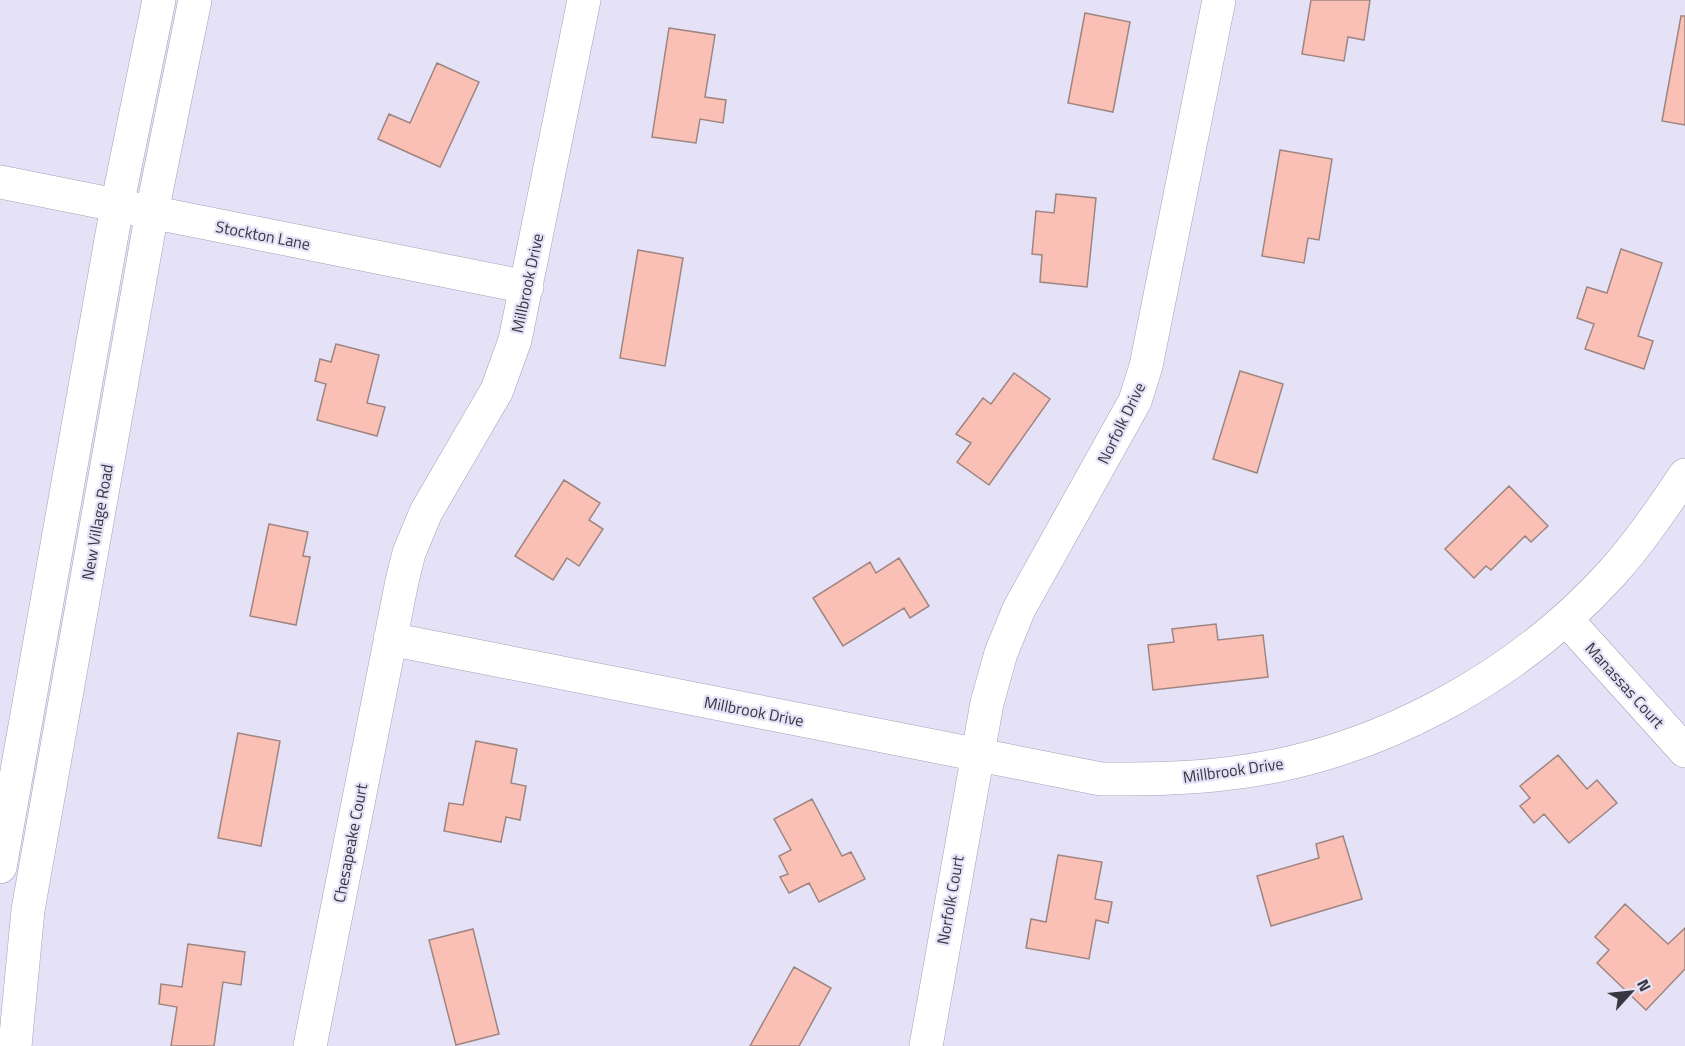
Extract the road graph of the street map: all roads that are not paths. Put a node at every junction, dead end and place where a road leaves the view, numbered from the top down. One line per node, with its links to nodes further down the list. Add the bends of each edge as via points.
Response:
1 (159, 0): 6 (street)
2 (195, 0): 7 (street, New Village Road)
3 (584, 0): 8 (street, Millbrook Drive)
4 (1220, 0): 13 (street, Norfolk Drive, via 1146,366 1135,401 1019,609 1000,653)
5 (0, 182): 6 (street, Stockton Lane)
6 (117, 206): 7 (street, Stockton Lane); 14 (street)
7 (152, 212): 8 (street, Stockton Lane); 15 (street, New Village Road, via 28,910)
8 (527, 287): 11 (street, Millbrook Drive, via 515,340 496,390 426,512 409,553)
9 (1685, 475): 10 (street, Millbrook Drive, via 1654,522 1611,574)
10 (1566, 619): 12 (street, Manassas Court); 13 (street, Millbrook Drive, via 1511,662 1455,698 1353,744 1300,760 1234,773 1101,779)
11 (390, 639): 13 (street, Millbrook Drive); 16 (street, Chesapeake Court)
12 (1685, 751)
13 (977, 754): 17 (street, Norfolk Court)
14 (0, 867)
15 (15, 1046)
16 (310, 1046)
17 (926, 1046)

